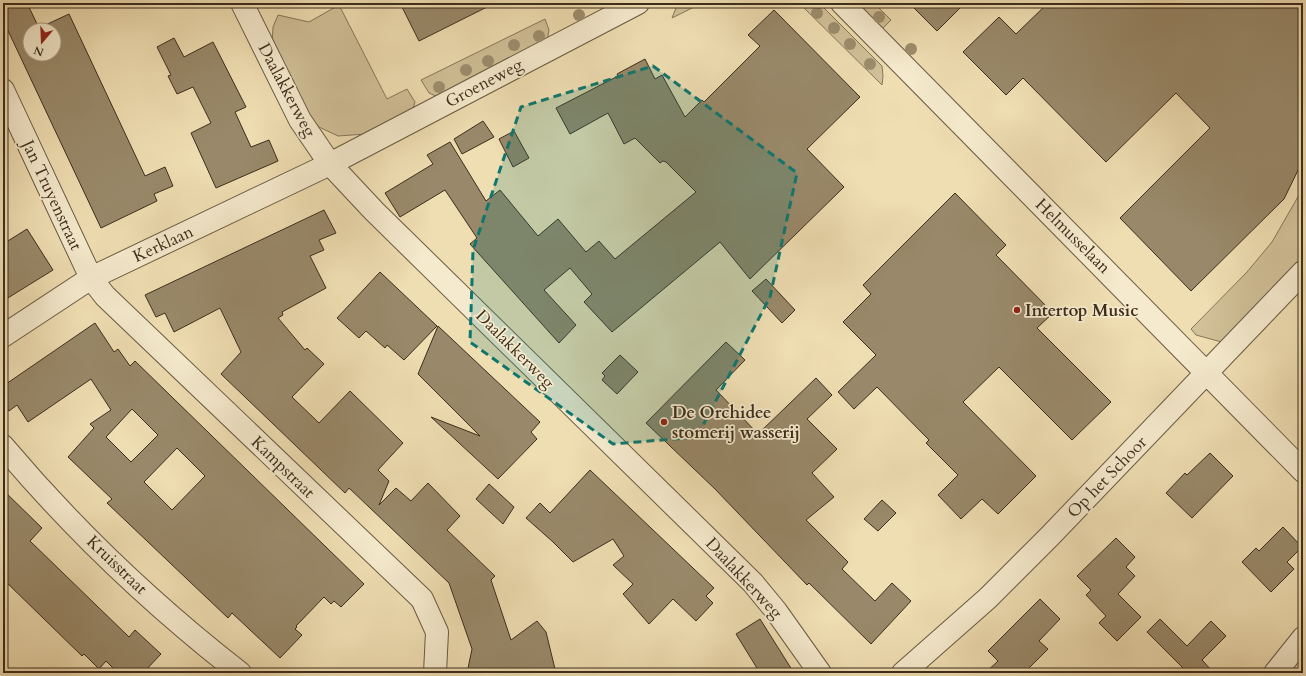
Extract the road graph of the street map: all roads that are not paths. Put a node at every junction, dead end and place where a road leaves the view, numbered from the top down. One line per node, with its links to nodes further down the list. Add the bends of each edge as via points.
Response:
1 (242, 3): 5 (street, Daalakkerweg, via 300,120)
2 (638, 3): 5 (street, Groeneweg)
3 (842, 3): 9 (street, Helmusselaan)
4 (3, 90): 7 (street, Jan Truyenstraat)
5 (330, 164): 7 (street, Kerklaan); 15 (street, Daalakkerweg, via 753,583)
6 (1303, 272): 9 (street, Op het Schoor)
7 (91, 278): 8 (street, Kerklaan); 14 (street, Kampstraat, via 104,296 422,599 437,632)
8 (3, 336)
9 (1207, 372): 11 (street, Helmusselaan); 16 (street, Op het Schoor, via 988,598)
10 (3, 446): 13 (street, Kruisstraat, via 47,495 142,589 200,642)
11 (1303, 471)
12 (1303, 638): 17 (street)
13 (240, 673)
14 (435, 673)
15 (820, 673)
16 (903, 673)
17 (1275, 673)

